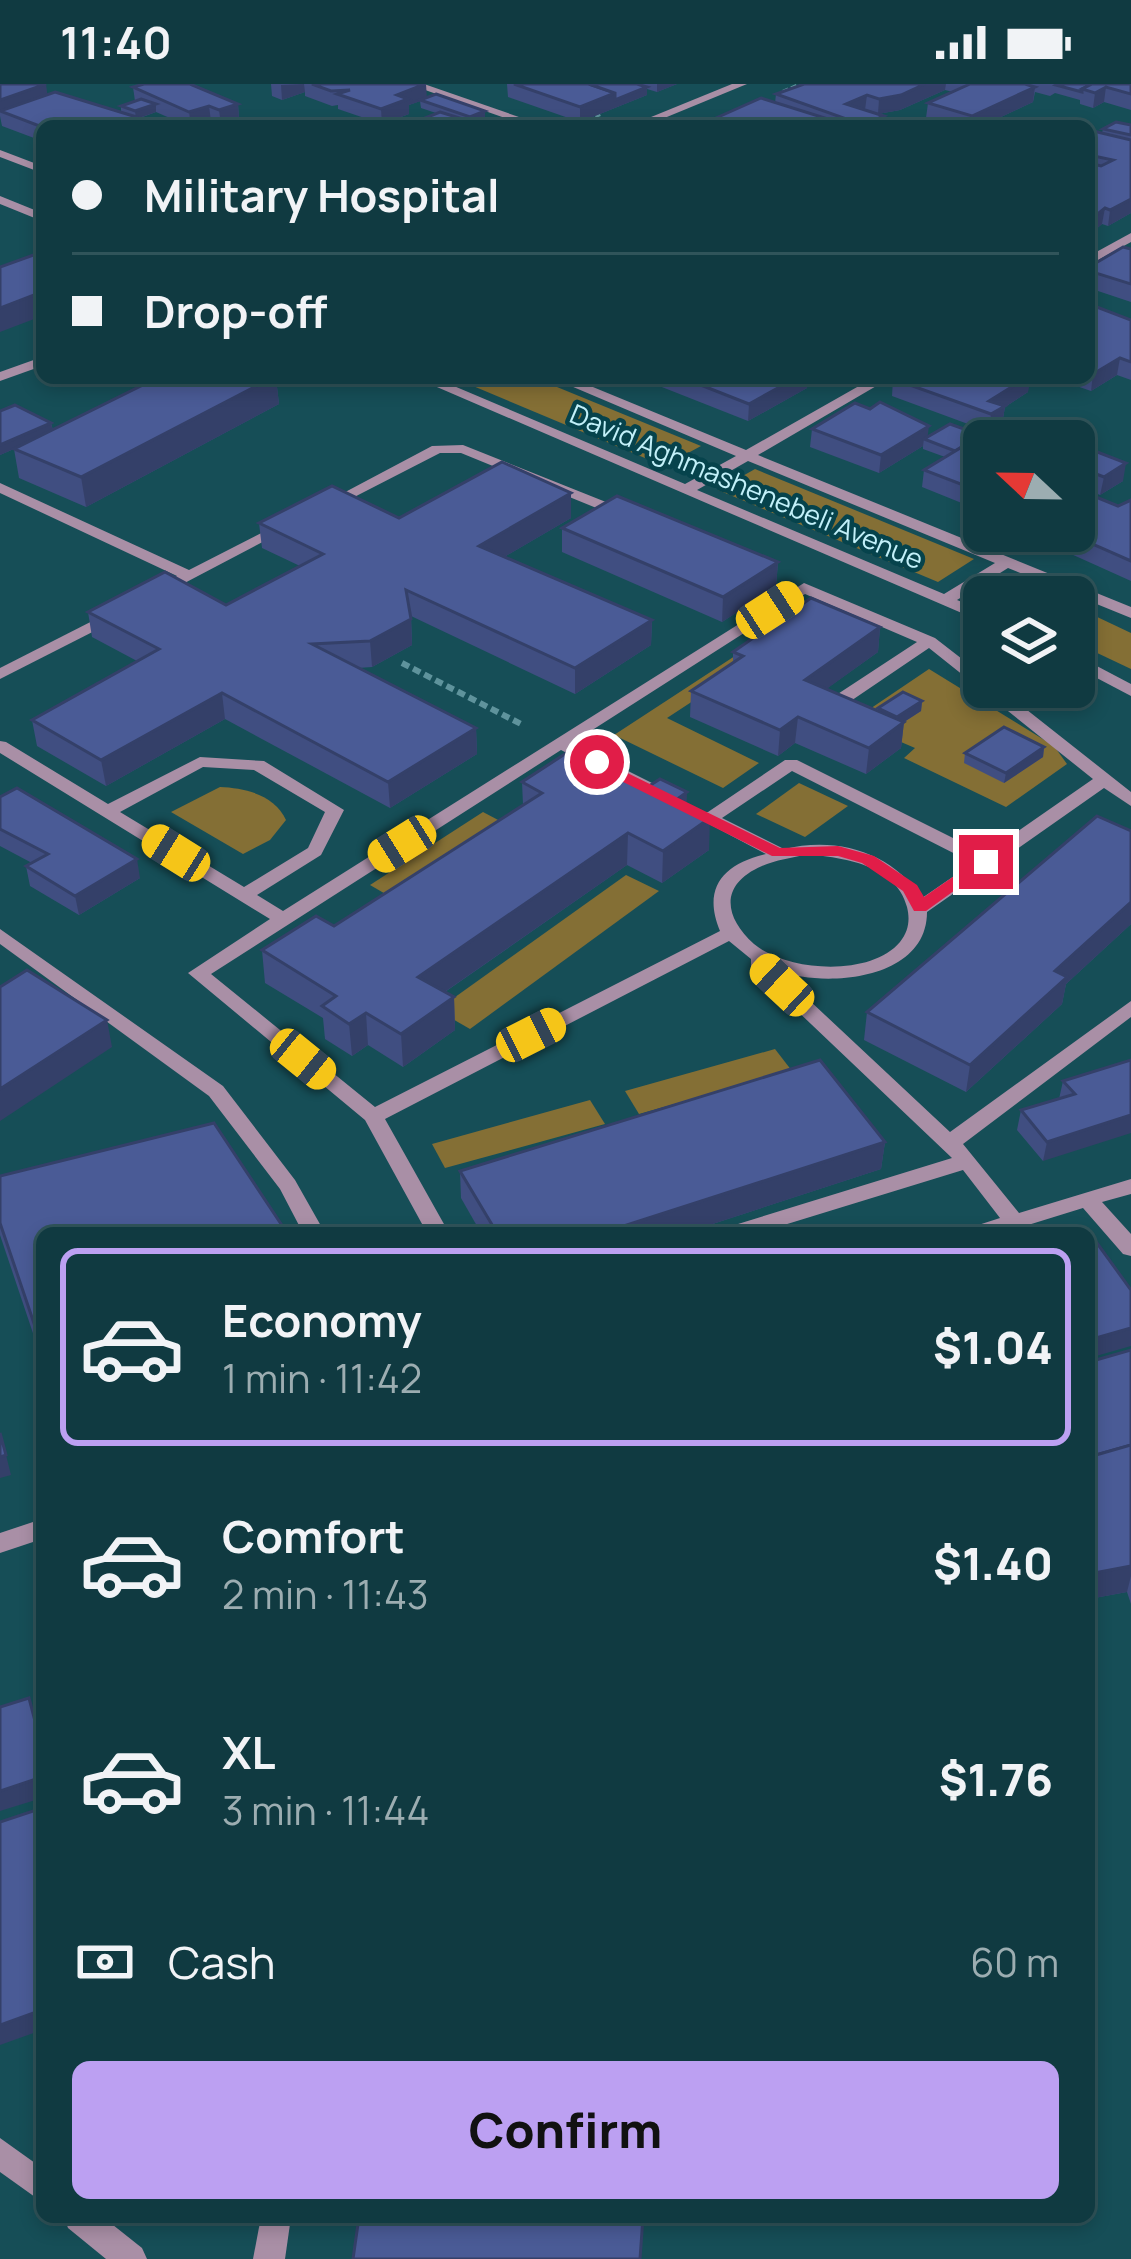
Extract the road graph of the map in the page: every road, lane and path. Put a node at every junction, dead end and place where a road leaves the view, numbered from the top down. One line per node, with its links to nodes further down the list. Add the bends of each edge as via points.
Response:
1 (413, 84): 3 (street)
2 (742, 84): 4 (street)
3 (521, 120)
4 (650, 120)
5 (0, 153): 6 (street)
6 (36, 168)
7 (0, 200): 8 (street)
8 (36, 215)
9 (1131, 238): 10 (street)
10 (1095, 258)
11 (36, 363): 12 (street)
12 (0, 377)
13 (437, 384): 18 (street, David Aghmashenebeli Avenue)
14 (574, 384): 16 (street, David Aghmashenebeli Avenue)
15 (872, 384): 16 (street)
16 (749, 454): 18 (street); 22 (street, David Aghmashenebeli Avenue)
17 (0, 488): 23 (street)
18 (686, 490): 27 (street, David Aghmashenebeli Avenue)
19 (313, 512): 20 (street, via 437,448 463,449)
20 (634, 518)
21 (292, 523): 23 (street)
22 (1010, 562): 27 (street); 30 (street, David Aghmashenebeli Avenue)
23 (189, 576): 25 (street)
24 (783, 579): 26 (street)
25 (168, 587)
26 (804, 588): 31 (street); 39 (street)
27 (946, 600): 28 (street, David Aghmashenebeli Avenue)
28 (963, 608)
29 (126, 609): 35 (street)
30 (1131, 613)
31 (929, 641): 33 (street); 38 (street)
32 (402, 663): 39 (path)
33 (963, 668)
34 (1095, 671): 36 (street)
35 (0, 674)
36 (1131, 691)
37 (1014, 708): 41 (street)
38 (827, 710)
39 (560, 743): 44 (street); 49 (street)
40 (0, 746): 43 (street)
41 (1105, 779): 42 (street); 46 (street)
42 (1131, 801)
43 (109, 811): 47 (street); 47 (street, via 200,762 258,765 335,810 315,851)
44 (709, 819): 45 (street); 46 (street, via 791,764)
45 (778, 853): 48 (street, via 868,859 910,888); 50 (street, via 751,862 720,893)
46 (986, 862): 48 (street)
47 (244, 895): 49 (street)
48 (920, 908): 52 (street, via 919,929 905,949 866,968 813,973)
49 (283, 920): 56 (street, via 198,974)
50 (728, 934): 52 (street); 56 (street)
51 (0, 935): 53 (street)
52 (748, 953): 57 (street)
53 (46, 964): 54 (street); 62 (street, via 216,1091 289,1185)
54 (15, 980)
55 (1131, 1007): 57 (street)
56 (373, 1116): 63 (street)
57 (950, 1143): 58 (street)
58 (968, 1161): 61 (street); 64 (street)
59 (1131, 1186): 60 (street)
60 (1087, 1199): 61 (street); 66 (street)
61 (1014, 1222): 65 (street)
62 (311, 1227)
63 (435, 1227)
64 (753, 1227)
65 (997, 1227)
66 (1131, 1248)
67 (36, 1531): 68 (street)
68 (0, 1543)
69 (0, 2153): 70 (street)
70 (36, 2182)
71 (86, 2223): 73 (street)
72 (275, 2223): 74 (street)
73 (130, 2259)
74 (269, 2259)

